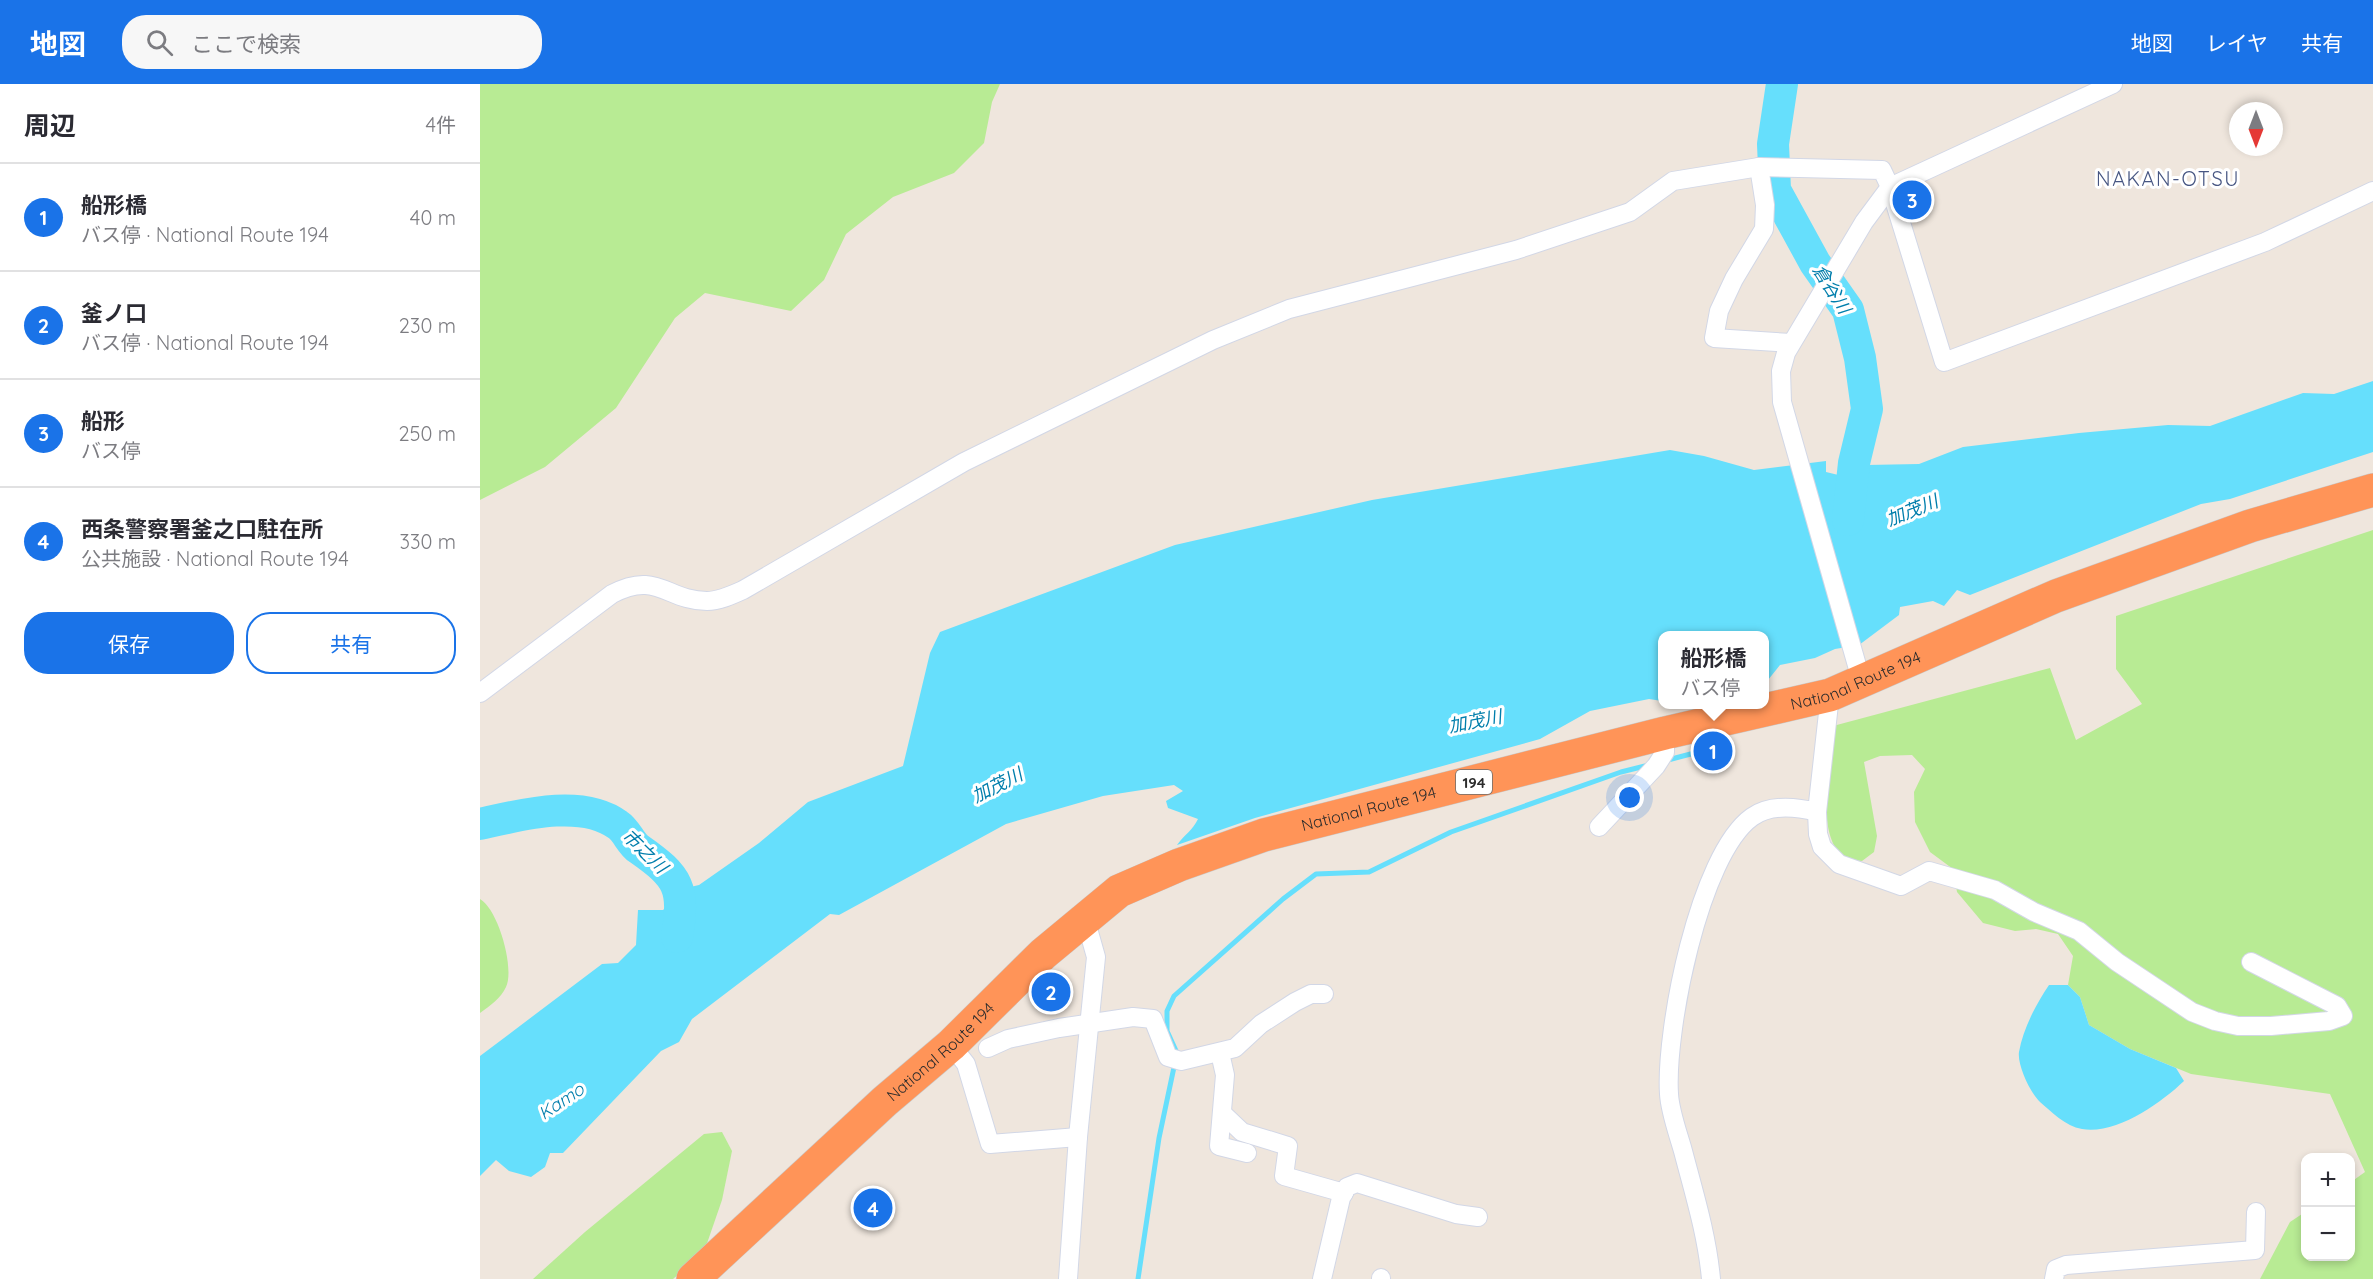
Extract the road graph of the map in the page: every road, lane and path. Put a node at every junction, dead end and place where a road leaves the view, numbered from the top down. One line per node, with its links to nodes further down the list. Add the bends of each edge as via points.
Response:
1 (2113, 84): 3 (street)
2 (1759, 167): 3 (street, via 1882,171); 5 (street, via 1764,230 1719,311 1714,338); 8 (street, via 1673,181 1630,212 1516,250 1289,309 1213,340 964,462 743,590 708,601 647,584 629,585)
3 (1890, 187): 4 (street, via 1944,362 2265,242); 5 (street, via 1864,222)
4 (2373, 191)
5 (1791, 343): 7 (street, via 1780,379 1785,415)
6 (2373, 490): 7 (highway, National Route 194 / 194, via 2250,526 2056,596)
7 (1860, 674): 9 (highway, National Route 194 / 194)
8 (480, 693)
9 (1830, 695): 10 (highway, National Route 194 / 194); 11 (street)
10 (1665, 733): 12 (street, via 1665,752 1656,766); 13 (highway, National Route 194 / 194, via 1264,835 1119,891)
11 (1817, 812): 14 (street, via 1822,847 1839,864 1901,886 1929,872 1995,890 2079,931 2117,962 2192,1012 2215,1022 2271,1026 2329,1022 2343,1016 2337,1006); 29 (street, via 1771,809 1752,816 1740,828 1710,880 1674,1011 1668,1096 1704,1229)
12 (1599, 827)
13 (1085, 918): 16 (street, via 1096,957); 17 (highway, National Route 194 / 194)
14 (2251, 962)
15 (1324, 994): 19 (street, via 1311,994 1295,1002 1261,1024 1235,1048)
16 (1089, 1024): 18 (street, via 1029,1033); 19 (street, via 1133,1017 1153,1019 1168,1057 1181,1061); 21 (street)
17 (951, 1045): 21 (street, via 966,1064 990,1144); 26 (highway, National Route 194 / 194)
18 (988, 1048)
19 (1220, 1053): 20 (street, via 1225,1075)
20 (1222, 1113): 22 (street, via 1219,1146); 23 (street, via 1242,1132 1288,1146 1284,1176)
21 (1078, 1137): 27 (street)
22 (1247, 1153)
23 (1344, 1193): 25 (street, via 1357,1183); 28 (street)
24 (2256, 1212): 30 (street, via 2255,1251 2066,1265 2056,1269)
25 (1478, 1217)
26 (693, 1279)
27 (1068, 1279)
28 (1322, 1279)
29 (1711, 1279)
30 (2054, 1279)

